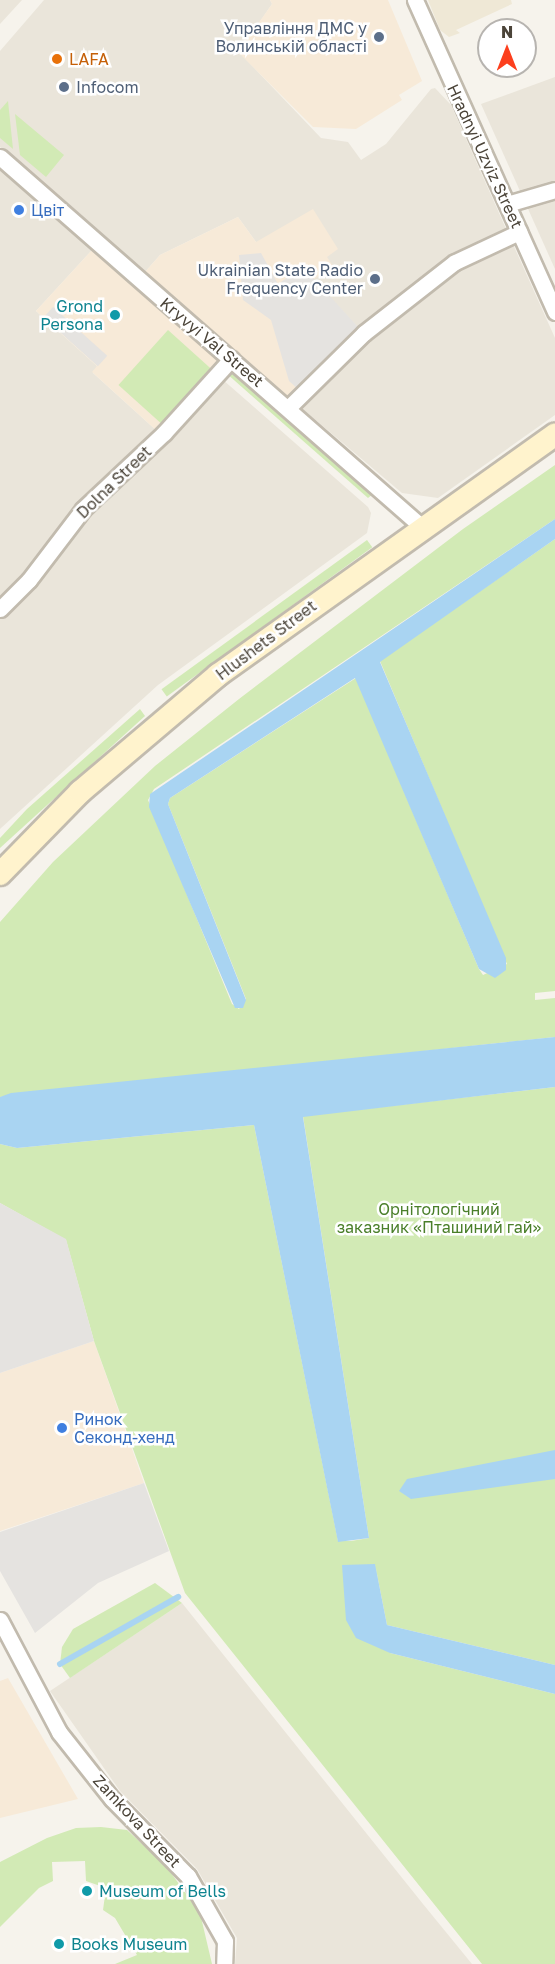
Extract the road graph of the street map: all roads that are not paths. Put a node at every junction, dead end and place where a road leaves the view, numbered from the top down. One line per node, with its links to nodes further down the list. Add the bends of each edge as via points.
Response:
1 (415, 0): 4 (street, Hradnyi Uzviz Street)
2 (0, 157): 7 (street, Kryvyi Val Street)
3 (555, 190): 4 (street)
4 (507, 204): 5 (street, Hradnyi Uzviz Street)
5 (519, 232): 6 (street, Hradnyi Uzviz Street); 8 (street, via 455,262 364,333)
6 (555, 312)
7 (231, 359): 8 (street, Kryvyi Val Street); 11 (street, Dolna Street, via 164,434 83,509 29,580)
8 (289, 407): 10 (street, Kryvyi Val Street)
9 (555, 435): 10 (main road, Hlushets Street)
10 (423, 528): 12 (main road, Hlushets Street, via 209,682 80,792)
11 (0, 609)
12 (0, 874)
13 (0, 1620): 14 (street, Zamkova Street, via 59,1732 112,1800 188,1876 225,1941)
14 (224, 1964)

